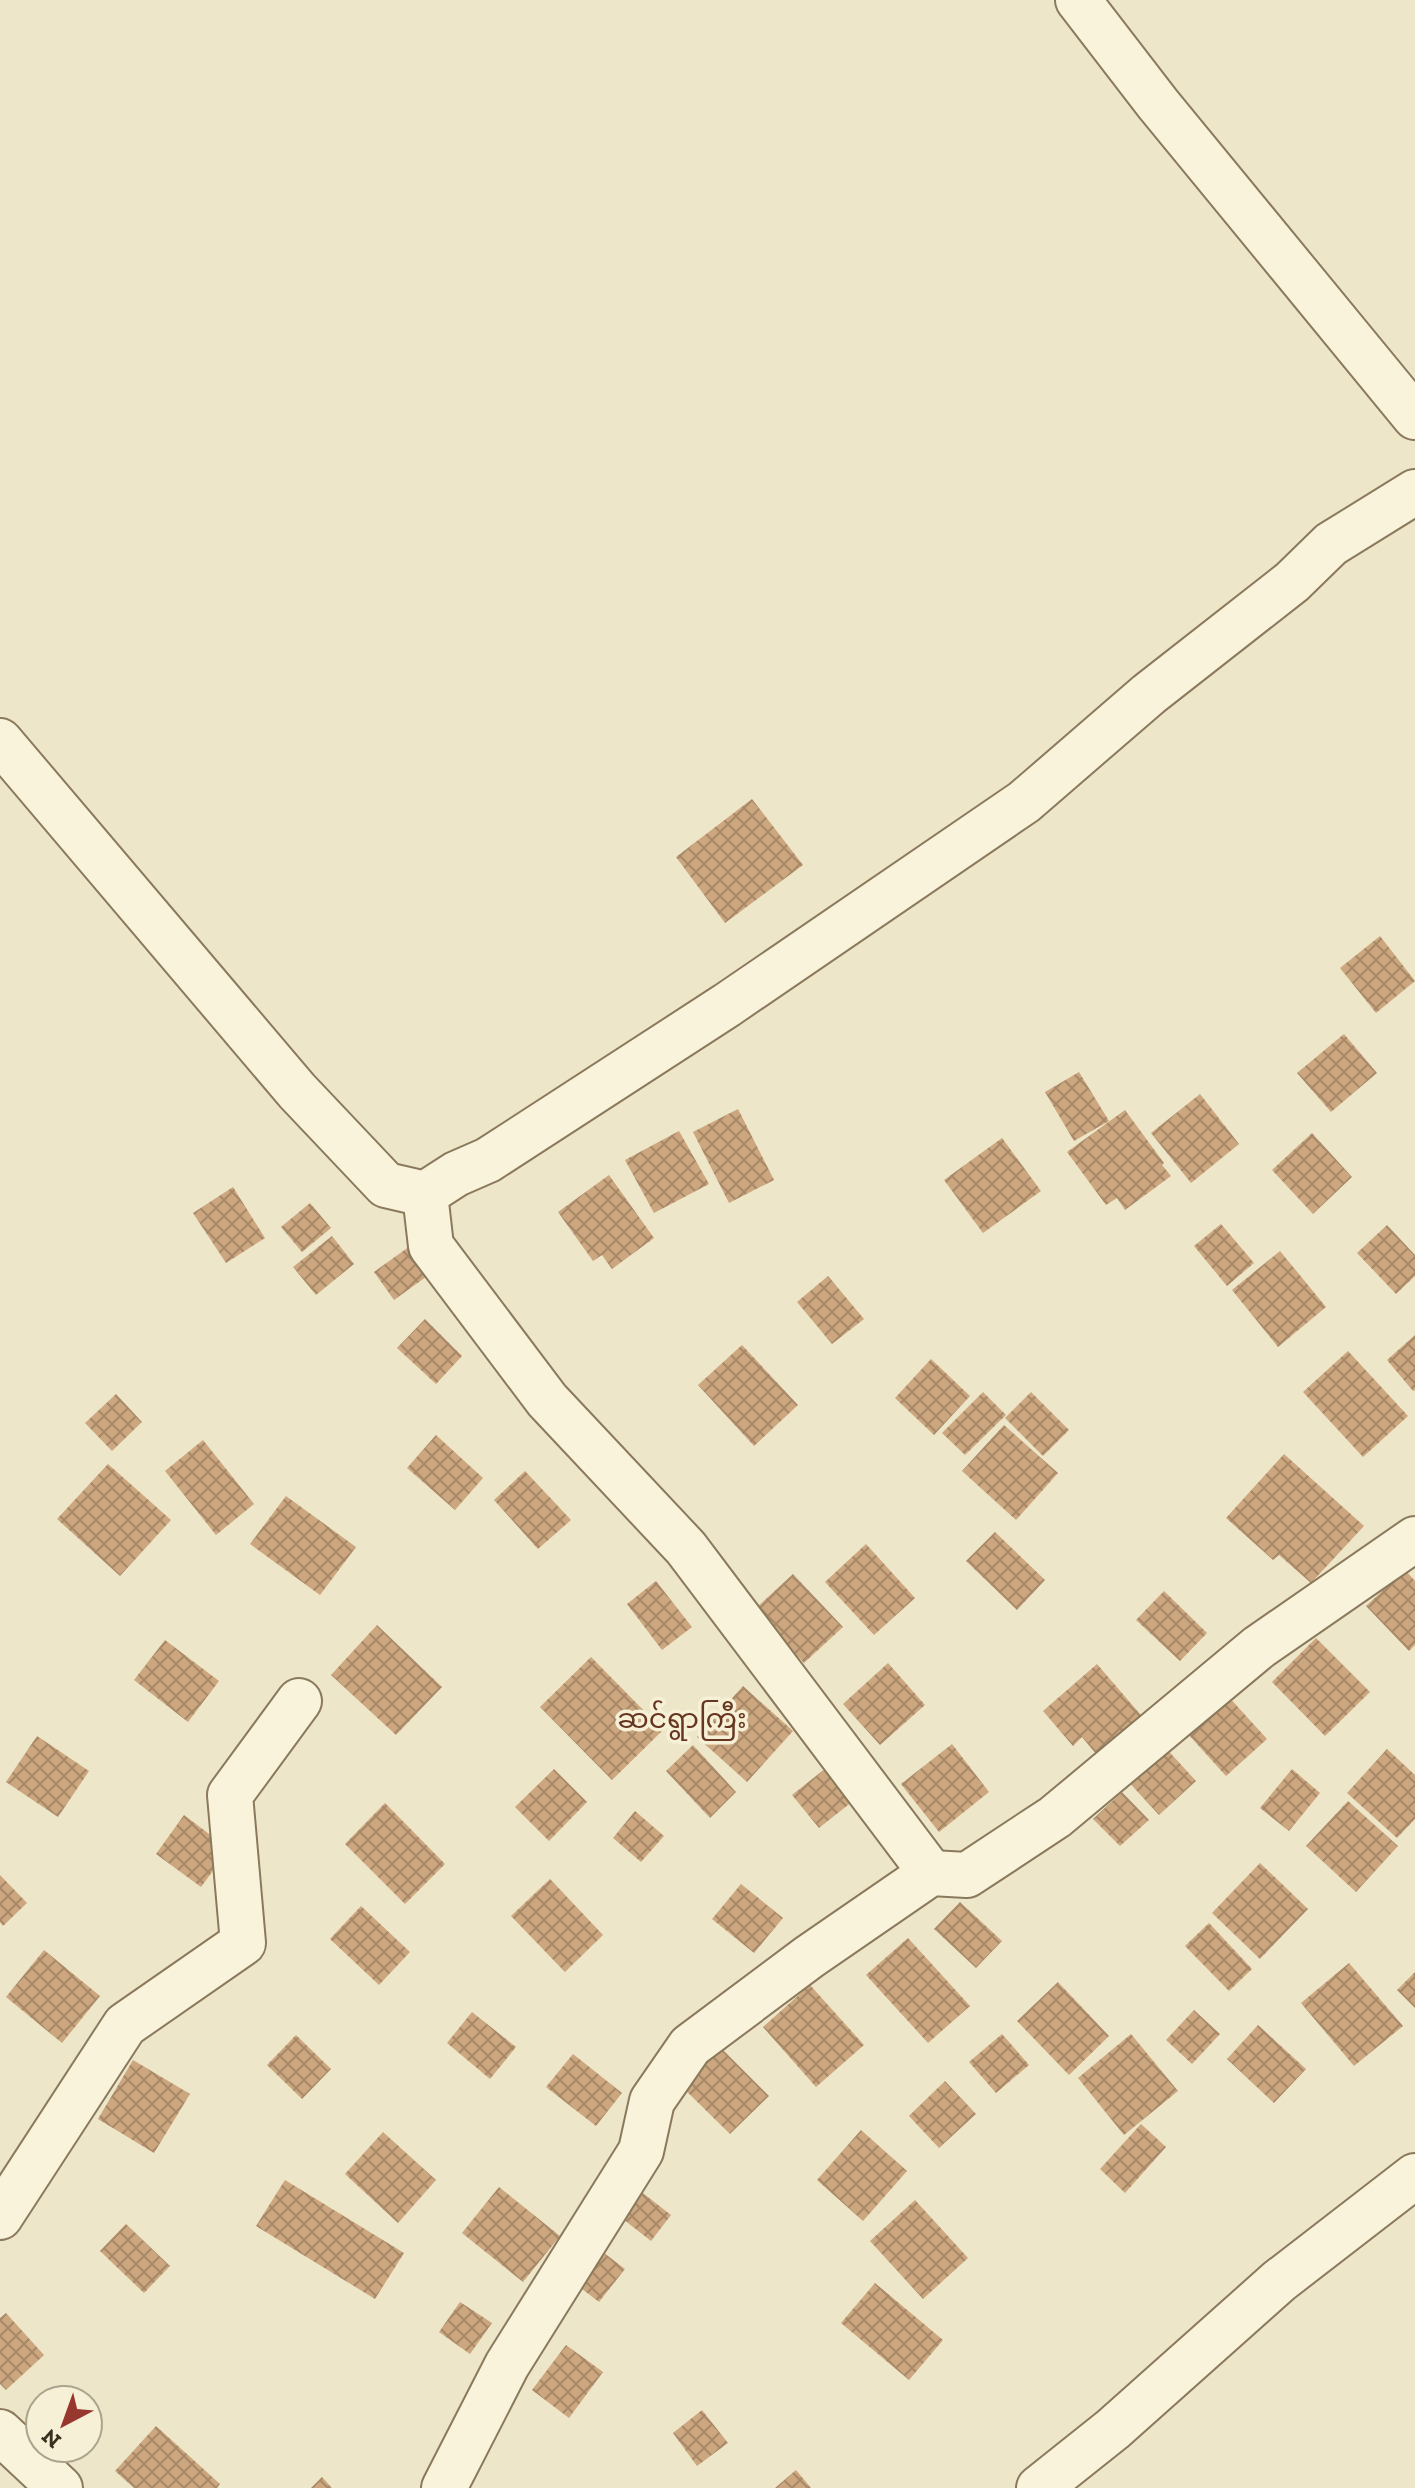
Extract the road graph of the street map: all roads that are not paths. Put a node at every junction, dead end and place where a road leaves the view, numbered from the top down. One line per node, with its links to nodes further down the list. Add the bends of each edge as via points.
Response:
1 (1078, 0): 2 (street)
2 (1415, 417)
3 (1415, 492): 5 (street, via 1331,544 1024,802 727,1005 488,1160)
4 (0, 741): 5 (street, via 297,1091 386,1185)
5 (425, 1194): 8 (street, via 431,1246 547,1400 686,1548)
6 (1415, 1539): 8 (street, via 1259,1647 1055,1817 967,1875)
7 (299, 1701): 10 (street, via 230,1795 243,1943 125,2025)
8 (931, 1873): 13 (street, via 690,2046 652,2101 641,2151 507,2365)
9 (1415, 2176): 14 (street, via 1279,2281)
10 (0, 2217)
11 (0, 2432): 12 (street)
12 (60, 2488)
13 (444, 2488)
14 (1039, 2488)

